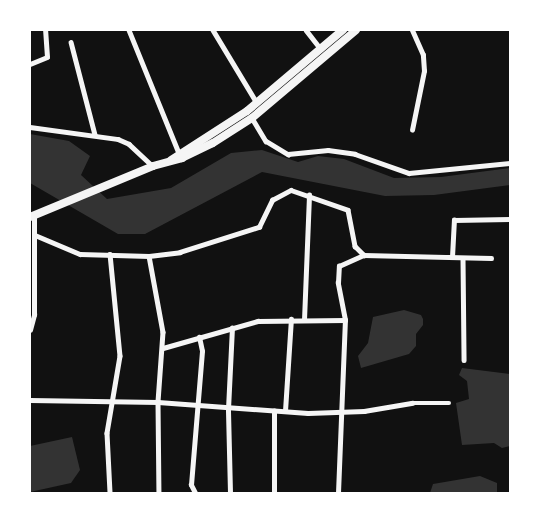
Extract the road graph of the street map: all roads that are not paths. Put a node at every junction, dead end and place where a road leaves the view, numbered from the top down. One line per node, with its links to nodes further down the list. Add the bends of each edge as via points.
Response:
1 (46, 30): 10 (street, via 47,57)
2 (129, 30): 16 (street)
3 (213, 30): 11 (street)
4 (306, 30): 9 (street)
5 (343, 30): 9 (highway)
6 (356, 30): 12 (highway)
7 (412, 30): 14 (street, via 422,55 424,71)
8 (72, 42): 15 (street)
9 (321, 49): 11 (highway)
10 (30, 64)
11 (257, 103): 16 (highway)
12 (252, 118): 17 (highway, via 213,142); 18 (street, via 266,141 288,154 328,150 348,153 409,173)
13 (30, 127): 15 (street)
14 (412, 130)
15 (95, 135): 19 (street, via 129,144)
16 (179, 153): 17 (highway)
17 (171, 160): 19 (highway)
18 (510, 164)
19 (153, 166): 21 (highway)
20 (309, 195): 25 (street, via 348,210 355,246); 26 (street, via 291,190 275,198 262,224 253,229 180,252); 31 (street)
21 (32, 216): 23 (street)
22 (510, 219): 27 (street, via 454,220)
23 (35, 235): 24 (street, via 80,254); 34 (street, via 34,315)
24 (110, 254): 26 (street); 39 (street, via 120,356)
25 (364, 255): 27 (street); 32 (street, via 339,266 338,283)
26 (149, 256): 36 (street)
27 (452, 257): 28 (street)
28 (463, 258): 29 (street); 37 (street)
29 (491, 258)
30 (291, 319): 31 (street); 33 (street, via 258,321); 45 (street)
31 (304, 320): 32 (street)
32 (345, 320): 46 (street)
33 (232, 328): 35 (street); 43 (street)
34 (30, 330)
35 (199, 337): 36 (street); 42 (street, via 202,351)
36 (163, 348): 40 (street)
37 (464, 360)
38 (30, 400): 39 (street)
39 (113, 401): 40 (street); 47 (street, via 107,439)
40 (158, 402): 42 (street); 48 (street)
41 (449, 403): 46 (street, via 412,403)
42 (197, 406): 43 (street); 49 (street, via 191,485)
43 (228, 409): 44 (street); 50 (street)
44 (274, 411): 45 (street); 51 (street)
45 (285, 412): 46 (street)
46 (341, 413): 52 (street)
47 (110, 493)
48 (159, 493)
49 (195, 493)
50 (230, 493)
51 (274, 493)
52 (338, 493)

